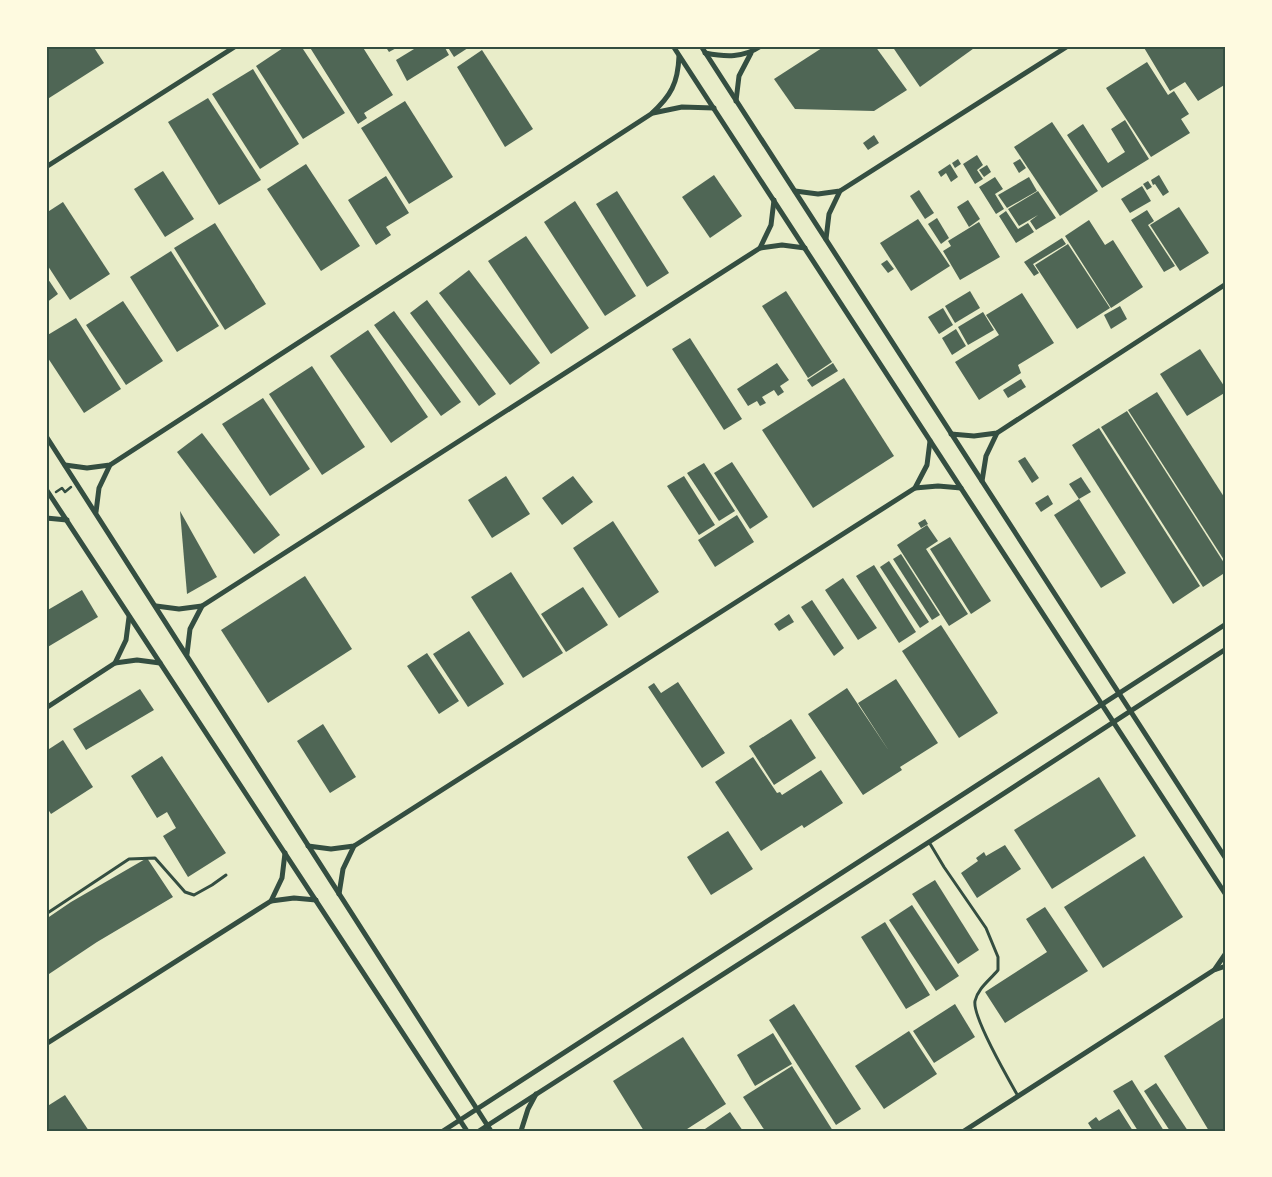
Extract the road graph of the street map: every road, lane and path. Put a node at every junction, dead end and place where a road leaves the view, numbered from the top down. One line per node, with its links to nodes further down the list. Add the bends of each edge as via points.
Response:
1 (236, 46): 12 (street)
2 (673, 46): 8 (street)
3 (701, 46): 6 (street)
4 (761, 46): 7 (street)
5 (1068, 46): 14 (street)
6 (705, 53): 7 (street, via 728,56); 9 (street)
7 (751, 53): 9 (street, via 739,76)
8 (679, 55): 10 (street); 11 (street, via 673,89 664,103)
9 (736, 101): 13 (street)
10 (714, 108): 11 (street, via 682,107); 15 (street)
11 (650, 114): 25 (street)
12 (46, 168)
13 (795, 191): 14 (street, via 818,194); 16 (street)
14 (840, 191): 16 (street, via 829,214)
15 (774, 200): 17 (street, via 771,225); 18 (street)
16 (826, 240): 21 (street)
17 (760, 248): 18 (street, via 782,245); 36 (street)
18 (805, 248): 23 (street)
19 (1226, 284): 20 (street)
20 (997, 433): 21 (street); 26 (street, via 986,456)
21 (951, 434): 26 (street)
22 (46, 436): 24 (street)
23 (930, 440): 28 (street, via 927,465); 29 (street)
24 (65, 465): 25 (street, via 87,468); 27 (street)
25 (110, 465): 32 (street, via 98,488)
26 (982, 482): 43 (street)
27 (77, 484): 31 (path, via 65,492 62,488); 32 (street)
28 (916, 488): 29 (street); 50 (street)
29 (961, 488): 44 (street)
30 (46, 489): 31 (street)
31 (50, 495): 34 (street)
32 (96, 513): 35 (street)
33 (46, 518): 34 (street)
34 (67, 520): 37 (street)
35 (156, 606): 36 (street, via 179,609); 40 (street)
36 (202, 606): 40 (street, via 190,629)
37 (129, 615): 41 (street, via 126,640); 42 (street)
38 (1226, 624): 43 (street)
39 (1226, 649): 46 (street)
40 (187, 654): 49 (street)
41 (115, 663): 42 (street, via 137,660); 45 (street)
42 (160, 663): 51 (street)
43 (1119, 694): 44 (street); 46 (street)
44 (1102, 704): 47 (street); 65 (street)
45 (46, 708)
46 (1130, 710): 47 (street); 52 (street)
47 (1113, 721): 48 (street); 55 (street)
48 (929, 842): 63 (street); 64 (lane, via 986,928 998,957 998,970 978,990 974,1004 996,1058)
49 (308, 846): 50 (street, via 331,849); 54 (street)
50 (354, 846): 54 (street, via 343,869)
51 (285, 852): 56 (street); 57 (street, via 282,878)
52 (1226, 859)
53 (226, 875): 58 (lane, via 194,894 185,892 154,858 129,859)
54 (339, 894): 65 (street)
55 (1226, 895)
56 (316, 900): 57 (street); 66 (street)
57 (271, 901): 62 (street)
58 (46, 914)
59 (1226, 953): 61 (street)
60 (1226, 966): 61 (street)
61 (1214, 970): 64 (street)
62 (46, 1044)
63 (536, 1094): 67 (street); 72 (street)
64 (1018, 1096): 73 (street)
65 (478, 1110): 66 (street); 67 (street)
66 (460, 1120): 68 (street); 69 (street)
67 (487, 1125): 70 (street); 71 (street)
68 (444, 1131)
69 (467, 1131)
70 (479, 1131)
71 (491, 1131)
72 (521, 1131)
73 (964, 1131)

